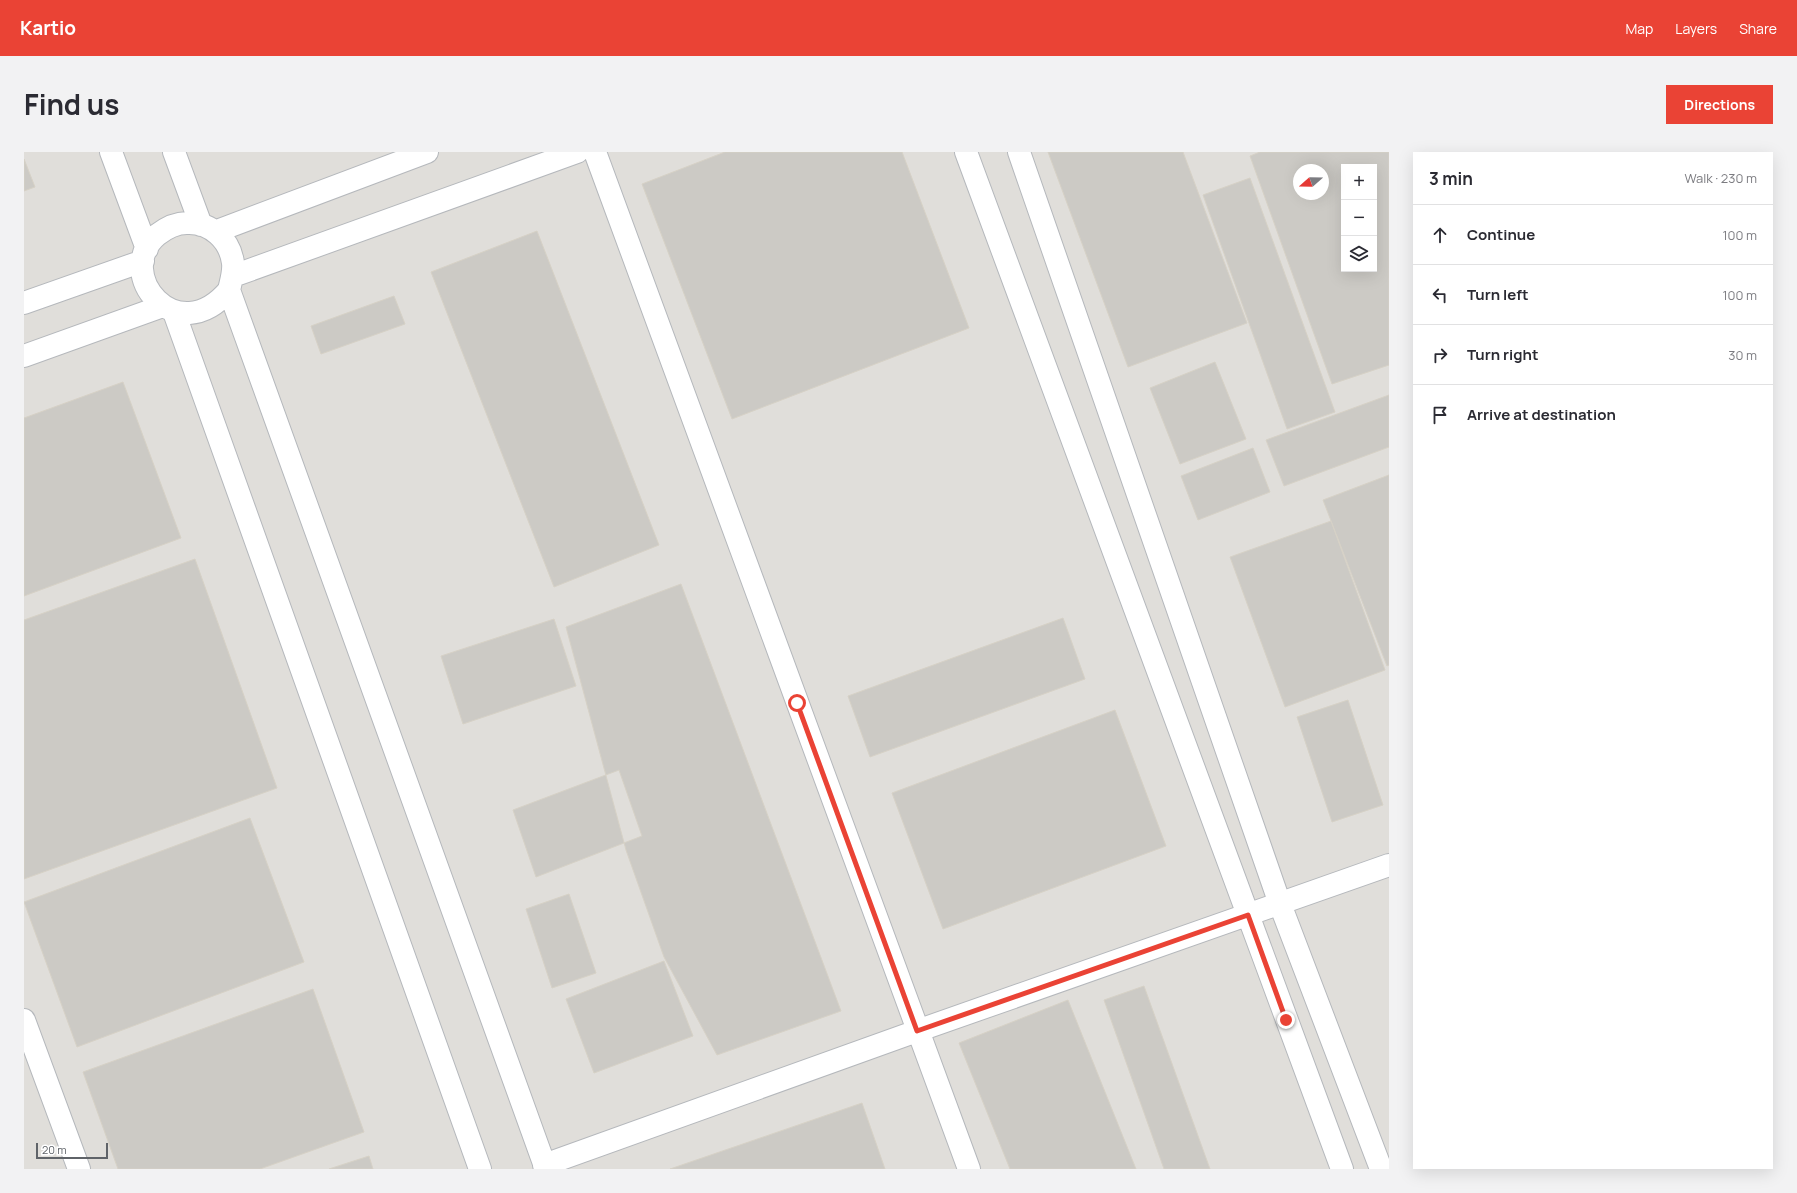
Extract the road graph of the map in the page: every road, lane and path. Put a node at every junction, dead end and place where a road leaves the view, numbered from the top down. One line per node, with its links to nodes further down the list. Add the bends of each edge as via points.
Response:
1 (111, 152): 9 (street)
2 (174, 152): 8 (street)
3 (427, 152): 8 (street)
4 (577, 152): 10 (street)
5 (595, 152): 18 (street)
6 (966, 152): 16 (street)
7 (1019, 152): 15 (street)
8 (209, 228): 9 (street, via 188,223 175,224 154,238); 10 (street, via 229,250 232,263)
9 (145, 255): 11 (street); 12 (street, via 143,274 146,286 153,297)
10 (231, 283): 12 (street, via 212,307 187,314); 19 (street)
11 (24, 303)
12 (169, 309): 13 (street); 21 (street)
13 (24, 356)
14 (1389, 865): 15 (street)
15 (1280, 904): 16 (street); 24 (street)
16 (1248, 915): 18 (street); 23 (street)
17 (24, 1020): 20 (street)
18 (917, 1031): 19 (street); 22 (street)
19 (545, 1167)
20 (79, 1169)
21 (480, 1169)
22 (969, 1169)
23 (1342, 1169)
24 (1381, 1169)

